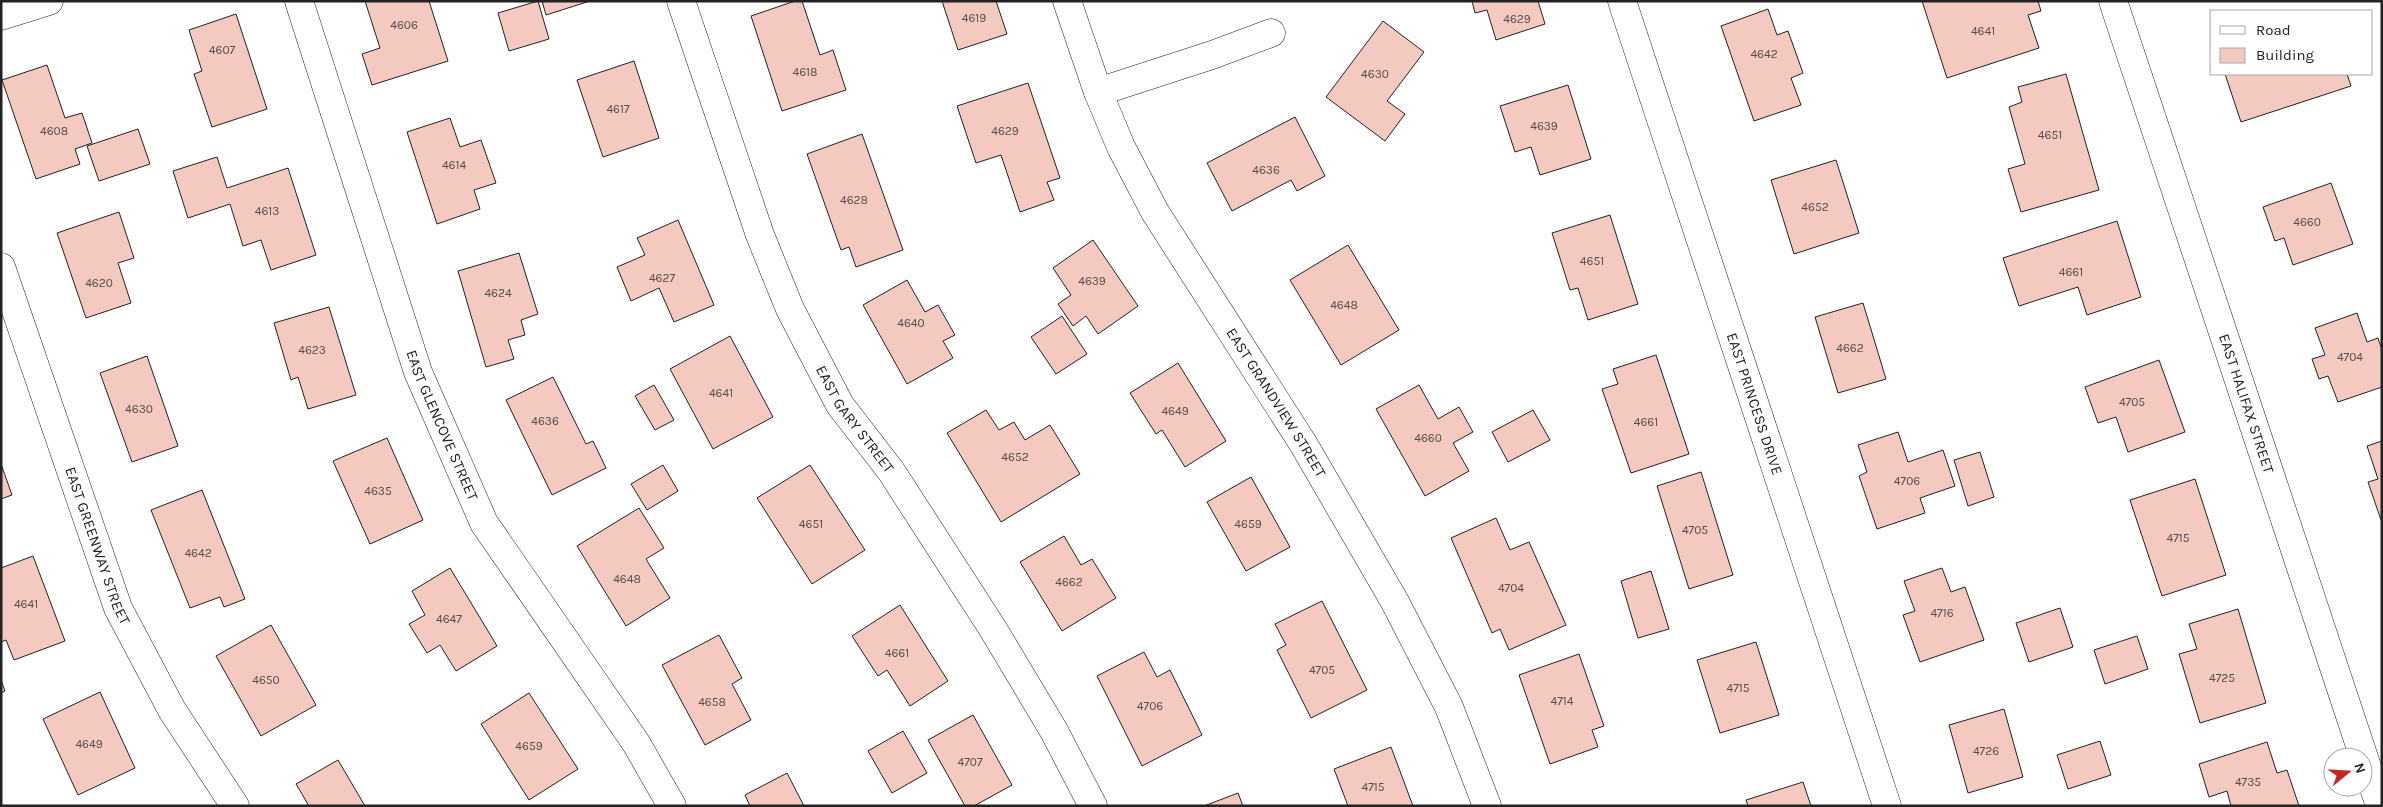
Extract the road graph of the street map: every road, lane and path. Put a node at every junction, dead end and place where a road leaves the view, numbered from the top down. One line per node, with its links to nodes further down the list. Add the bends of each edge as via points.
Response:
1 (49, 1): 7 (street)
2 (299, 1): 12 (street, EAST GLENCOVE STREET, via 418,372 484,522 636,743)
3 (681, 1): 13 (street, EAST GARY STREET, via 760,235 790,309 840,405 891,472 993,629 1054,731)
4 (1067, 1): 9 (street, EAST GRANDVIEW STREET)
5 (1622, 1): 15 (street, EAST PRINCESS DRIVE)
6 (2113, 1): 16 (street, EAST HALIFAX STREET)
7 (1, 16)
8 (1271, 33): 9 (street)
9 (1098, 92): 14 (street, EAST GRANDVIEW STREET, via 1120,147 1155,212 1304,445 1395,602 1449,707)
10 (1, 267): 11 (street, EAST GREENWAY STREET, via 118,608 172,710)
11 (234, 806)
12 (672, 806)
13 (1093, 806)
14 (1487, 806)
15 (1887, 806)
16 (2380, 806)

